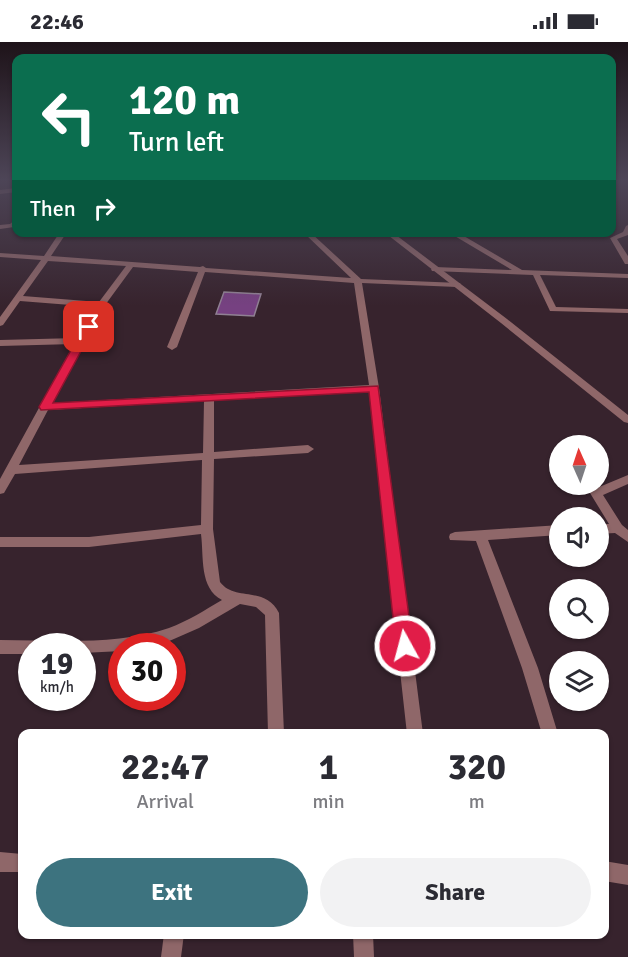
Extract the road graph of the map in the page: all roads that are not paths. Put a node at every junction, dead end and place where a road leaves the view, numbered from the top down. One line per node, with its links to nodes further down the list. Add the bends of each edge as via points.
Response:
1 (12, 226): 3 (street)
2 (628, 227): 9 (street, via 626,233)
3 (6, 233)
4 (60, 237): 11 (street)
5 (311, 237): 19 (street)
6 (393, 237): 15 (street)
7 (460, 237): 16 (street)
8 (616, 237): 12 (street)
9 (616, 237)
10 (0, 255): 11 (street)
11 (46, 257): 13 (street); 21 (street)
12 (628, 262)
13 (132, 263): 14 (street); 22 (street)
14 (203, 268): 19 (street); 27 (street)
15 (435, 269): 16 (street); 20 (street)
16 (521, 272): 17 (street)
17 (535, 272): 18 (street); 23 (street, via 553,309)
18 (628, 276)
19 (357, 279): 20 (street); 28 (street)
20 (457, 285): 31 (street)
21 (18, 298): 22 (street); 24 (street)
22 (102, 305): 25 (street)
23 (628, 312)
24 (0, 323)
25 (81, 341): 26 (street); 30 (street)
26 (0, 343)
27 (172, 347)
28 (374, 388): 29 (street); 48 (street)
29 (209, 398): 30 (street); 33 (street)
30 (45, 407): 34 (street)
31 (628, 420)
32 (308, 449): 33 (street)
33 (207, 456): 34 (street); 39 (street)
34 (11, 470): 36 (street)
35 (628, 479): 38 (street, via 596,493)
36 (0, 490)
37 (609, 528): 38 (street)
38 (618, 528): 43 (street)
39 (207, 529): 44 (street, via 89,542); 45 (street, via 213,584 217,592)
40 (549, 531): 41 (street)
41 (480, 536): 42 (street); 49 (street)
42 (455, 537)
43 (628, 537)
44 (0, 542)
45 (237, 599): 46 (street, via 165,636 128,643); 47 (street, via 256,600 268,605 272,613)
46 (0, 647)
47 (276, 729)
48 (414, 729)
49 (548, 729)
50 (0, 862): 51 (street)
51 (18, 863)
52 (609, 872): 53 (street)
53 (628, 876)
54 (173, 939): 56 (street)
55 (363, 939): 57 (street)
56 (171, 957)
57 (364, 957)

